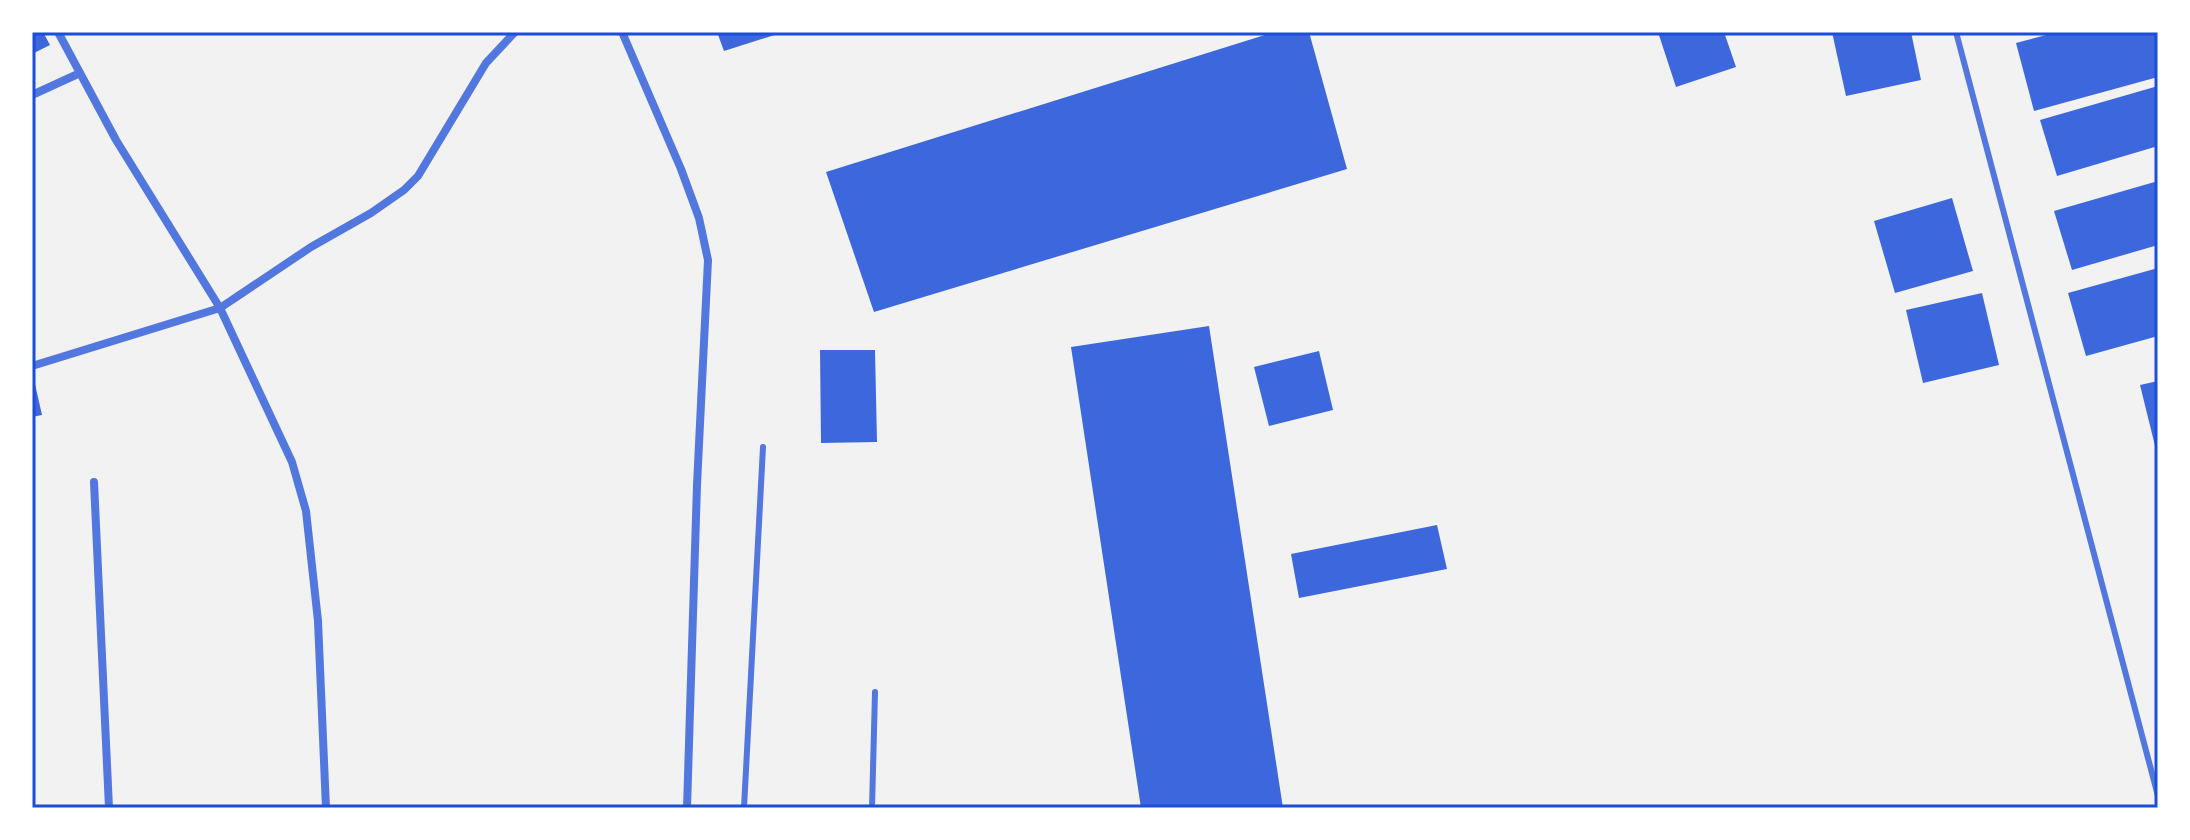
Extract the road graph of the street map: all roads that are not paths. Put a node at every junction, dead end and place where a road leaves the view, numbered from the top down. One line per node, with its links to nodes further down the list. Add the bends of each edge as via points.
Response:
1 (58, 32): 5 (street)
2 (515, 32): 7 (street, via 486,63 418,176 404,190)
3 (622, 32): 15 (street, via 681,169 708,260)
4 (1956, 32): 12 (lane)
5 (80, 73): 6 (street); 7 (street)
6 (32, 95)
7 (220, 308): 8 (street); 14 (street, via 292,462 306,511 318,621)
8 (32, 366)
9 (763, 447): 16 (lane)
10 (94, 482): 13 (street)
11 (875, 692): 17 (lane)
12 (2158, 796)
13 (109, 808)
14 (326, 808)
15 (687, 808)
16 (744, 808)
17 (872, 808)

